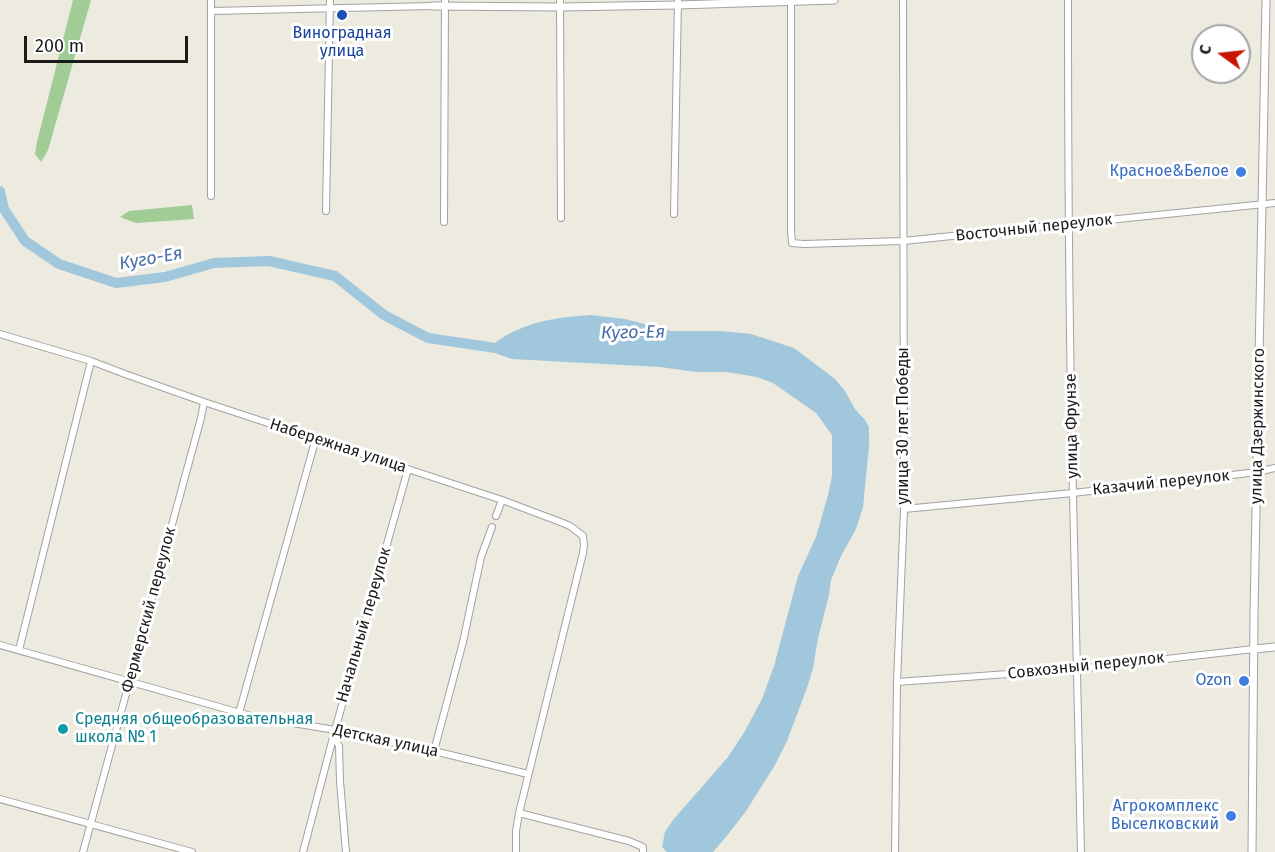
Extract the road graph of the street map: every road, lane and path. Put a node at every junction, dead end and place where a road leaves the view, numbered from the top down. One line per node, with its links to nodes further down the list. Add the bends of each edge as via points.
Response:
1 (211, 0): 13 (street)
2 (330, 0): 12 (street)
3 (834, 0): 7 (street)
4 (903, 0): 22 (street, улица 30 лет Победы)
5 (1068, 0): 21 (street, улица Фрунзе)
6 (1266, 0): 16 (street, улица Дзержинского)
7 (791, 1): 8 (street); 22 (street, Восточный переулок, via 792,243)
8 (678, 2): 10 (street); 18 (street)
9 (445, 3): 10 (street); 11 (street); 20 (street)
10 (560, 3): 19 (street)
11 (432, 6): 12 (street)
12 (330, 9): 13 (street); 17 (street)
13 (211, 12): 14 (street)
14 (211, 196)
15 (1275, 202): 16 (street, Восточный переулок)
16 (1262, 204): 21 (street, Восточный переулок); 29 (street, улица Дзержинского)
17 (326, 211)
18 (674, 214)
19 (561, 218)
20 (444, 222)
21 (1069, 224): 22 (street, Восточный переулок); 30 (street, улица Фрунзе)
22 (903, 241): 32 (street, улица 30 лет Победы)
23 (0, 334): 24 (street, Набережная улица)
24 (91, 361): 25 (street, Набережная улица); 38 (street)
25 (204, 402): 26 (street, Набережная улица); 40 (street, Фермерский переулок)
26 (316, 438): 28 (street, Набережная улица); 42 (street)
27 (1275, 468): 29 (street, Казачий переулок)
28 (408, 469): 31 (street, Набережная улица); 43 (street, Начальный переулок)
29 (1258, 472): 30 (street, Казачий переулок); 37 (street, улица Дзержинского)
30 (1073, 493): 32 (street, Казачий переулок); 39 (street, улица Фрунзе)
31 (502, 500): 33 (street); 45 (street, Набережная улица, via 570,526 583,536 584,545)
32 (904, 509): 41 (street, улица 30 лет Победы)
33 (496, 516)
34 (492, 527): 44 (street, via 480,557 464,642)
35 (0, 645): 38 (street, Детская улица)
36 (1275, 647): 37 (street, Совхозный переулок)
37 (1254, 649): 39 (street, Совхозный переулок); 57 (street, улица Дзержинского)
38 (19, 650): 40 (street, Детская улица)
39 (1078, 669): 41 (street, Совхозный переулок); 56 (street, улица Фрунзе)
40 (129, 681): 42 (street, Детская улица); 48 (street, Фермерский переулок)
41 (897, 682): 55 (street, улица 30 лет Победы)
42 (239, 713): 43 (street, Детская улица)
43 (334, 733): 44 (street, Детская улица); 52 (street, Начальный переулок); 53 (street, via 339,746)
44 (434, 751): 45 (street, Детская улица)
45 (528, 774): 47 (street)
46 (0, 799): 48 (street)
47 (519, 813): 49 (street, via 618,838); 54 (street)
48 (91, 824): 50 (street, Фермерский переулок); 51 (street)
49 (643, 849)
50 (83, 852)
51 (189, 852)
52 (303, 852)
53 (346, 852)
54 (516, 852)
55 (895, 852)
56 (1081, 852)
57 (1252, 852)

